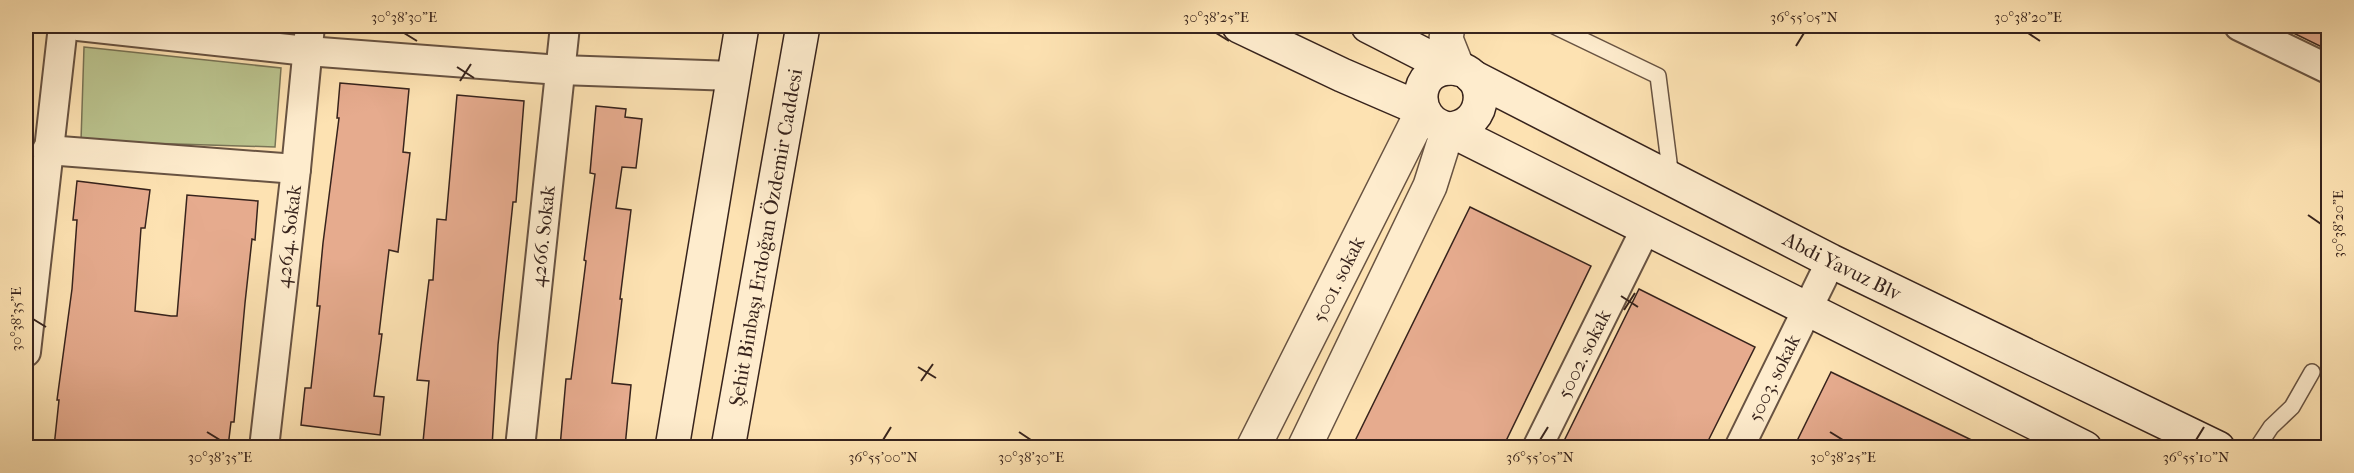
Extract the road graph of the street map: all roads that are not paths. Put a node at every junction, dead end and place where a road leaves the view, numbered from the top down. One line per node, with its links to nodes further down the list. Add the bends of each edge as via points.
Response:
1 (63, 26): 18 (street)
2 (78, 26): 11 (street)
3 (565, 26): 13 (street, 4266. Sokak)
4 (742, 26): 15 (main road)
5 (803, 26): 29 (main road, Şehit Binbaşı Erdoğan Özdemir Caddesi)
6 (1239, 26): 16 (main road)
7 (1368, 26): 14 (main road, Abdi Yavuz Blv)
8 (1448, 26): 14 (main road, via 1446,39)
9 (1554, 26): 20 (lane, via 1658,76)
10 (2239, 26): 12 (street)
11 (309, 38): 13 (street); 19 (street, 4264. Sokak)
12 (2328, 69)
13 (560, 70): 15 (street); 27 (street, 4266. Sokak)
14 (1459, 71): 16 (main road, via 1434,73 1424,86 1420,102); 17 (main road, via 1480,90 1481,98 1477,114 1465,126); 20 (main road, Abdi Yavuz Blv)
15 (734, 76): 28 (main road)
16 (1423, 110): 17 (main road, via 1430,121); 30 (main road, 5001. sokak)
17 (1449, 129): 21 (main road); 31 (main road, via 1430,186)
18 (48, 150): 19 (street); 24 (street)
19 (297, 169): 26 (street, 4264. Sokak)
20 (1671, 180): 22 (main road, Abdi Yavuz Blv)
21 (1647, 228): 23 (main road); 32 (street, 5002. sokak)
22 (1831, 261): 23 (street, 5003. sokak); 35 (main road, Abdi Yavuz Blv)
23 (1808, 310): 33 (street, 5003. sokak); 34 (main road)
24 (26, 352)
25 (2312, 372): 36 (lane, via 2292,407)
26 (264, 447)
27 (520, 447)
28 (672, 447)
29 (728, 447)
30 (1253, 447)
31 (1304, 447)
32 (1537, 447)
33 (1740, 447)
34 (2085, 447)
35 (2218, 447)
36 (2257, 447)

